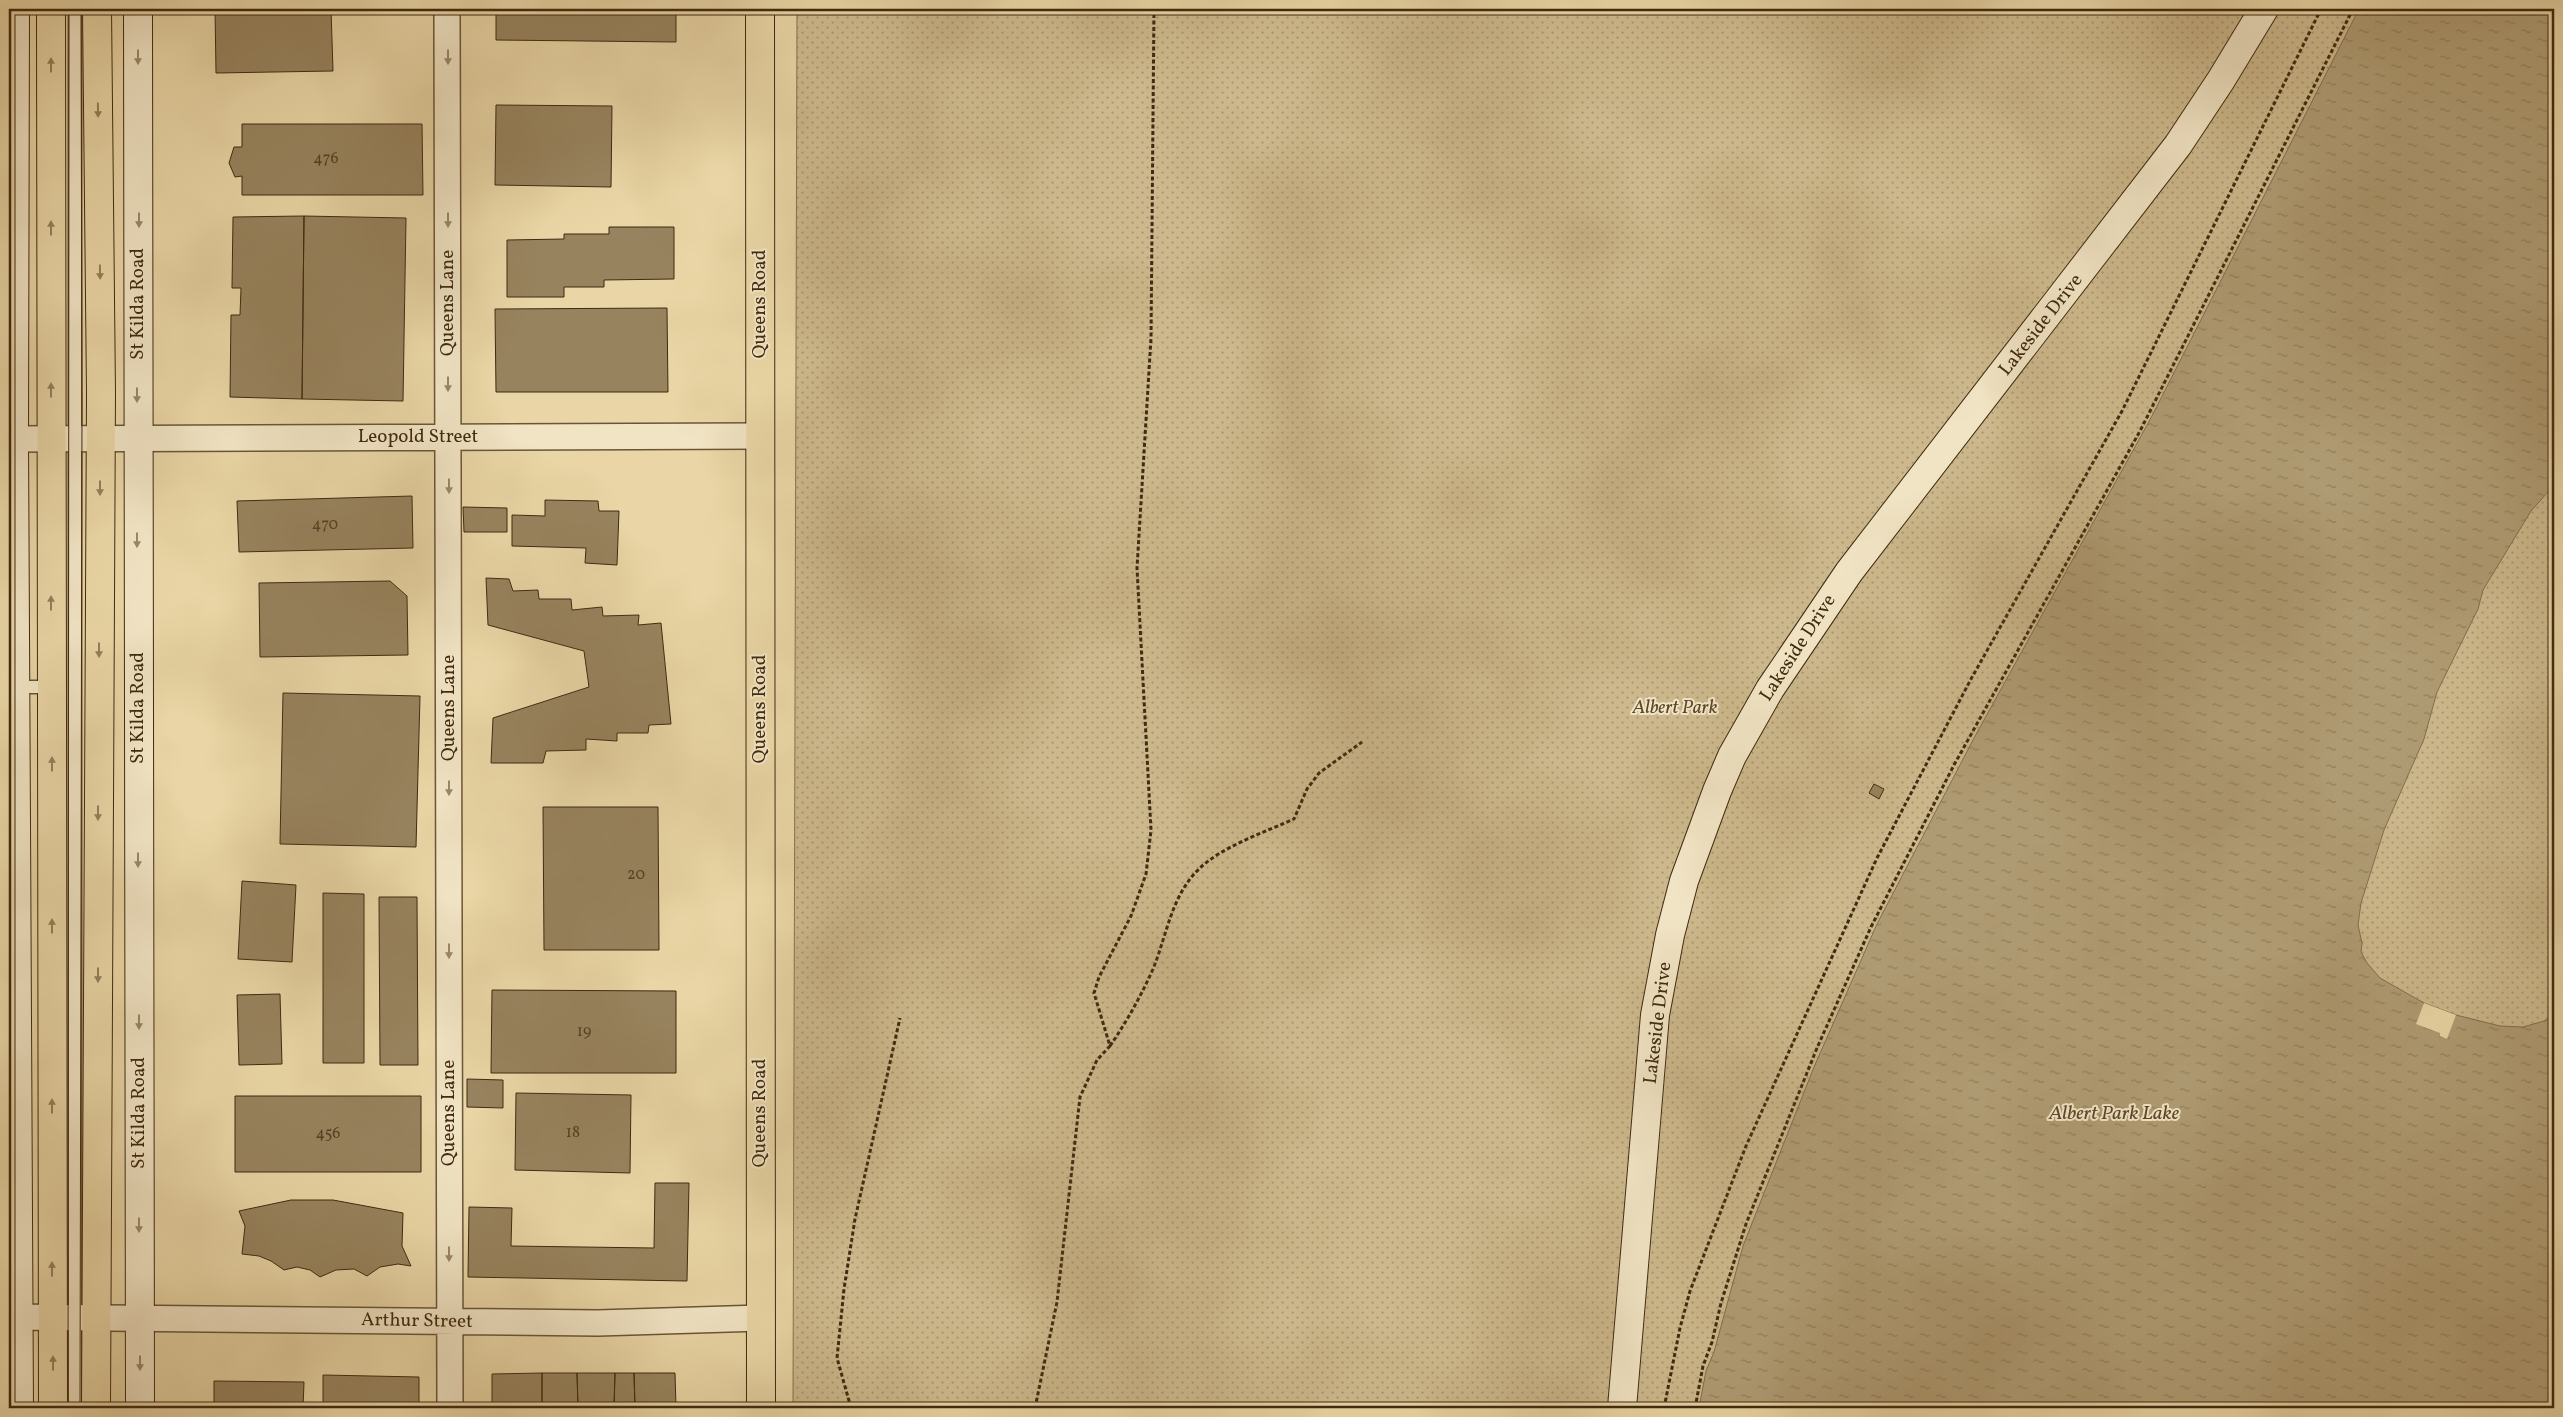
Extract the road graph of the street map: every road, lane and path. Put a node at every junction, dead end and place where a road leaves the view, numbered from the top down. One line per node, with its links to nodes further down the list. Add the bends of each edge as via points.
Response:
1 (15, 9): 12 (main road)
2 (51, 9): 17 (main road, St Kilda Road, one-way to 2)
3 (75, 9): 17 (lane)
4 (97, 9): 17 (main road, St Kilda Road, one-way to 17)
5 (138, 9): 18 (main road, St Kilda Road, one-way to 18)
6 (447, 9): 15 (street, Queens Lane, one-way to 15)
7 (760, 9): 14 (main road, Queens Road)
8 (1154, 9): 23 (path, via 1151,338 1137,568 1152,830 1146,874 1131,916 1099,976 1094,993)
9 (2264, 9): 38 (main road, Lakeside Drive, via 2178,145 1848,572 1770,689 1732,756 1684,881 1655,1015)
10 (2321, 9): 39 (path, via 2122,411 1971,679 1877,858 1742,1155 1690,1291)
11 (2353, 9): 40 (path, via 2140,431 1954,765 1871,926 1817,1048 1746,1224 1703,1366)
12 (12, 208): 13 (main road)
13 (12, 285): 16 (main road)
14 (760, 436): 15 (street, Leopold Street); 27 (main road, Queens Road)
15 (449, 437): 18 (street, Leopold Street); 28 (street, Queens Lane, one-way to 28)
16 (11, 439): 17 (street, Leopold Street); 19 (main road)
17 (76, 439): 18 (street, Leopold Street); 20 (main road, St Kilda Road, one-way to 17); 25 (main road, St Kilda Road)
18 (137, 439): 26 (main road, St Kilda Road, one-way to 26)
19 (16, 687): 20 (lane); 24 (main road)
20 (52, 687): 25 (main road, St Kilda Road, one-way to 20)
21 (1362, 742): 23 (path, via 1319,773 1307,789 1294,819 1219,854 1199,868 1179,894 1135,1008)
22 (900, 1018): 36 (path, via 855,1219 844,1289 837,1358)
23 (1110, 1046): 37 (path, via 1098,1060 1080,1097 1057,1302)
24 (14, 1317): 25 (street, Arthur Street); 29 (main road)
25 (74, 1318): 26 (street, Arthur Street); 30 (main road, St Kilda Road, one-way to 25); 31 (lane); 32 (main road, St Kilda Road)
26 (139, 1318): 28 (street, Arthur Street); 33 (main road, St Kilda Road, one-way to 33)
27 (761, 1318): 28 (street, Arthur Street, via 598,1323); 35 (main road, Queens Road)
28 (450, 1321): 34 (street, Queens Lane)
29 (19, 1408)
30 (53, 1408)
31 (75, 1408)
32 (96, 1408)
33 (140, 1408)
34 (450, 1408)
35 (761, 1408)
36 (851, 1408)
37 (1036, 1408)
38 (1622, 1408)
39 (1664, 1408)
40 (1695, 1408)

